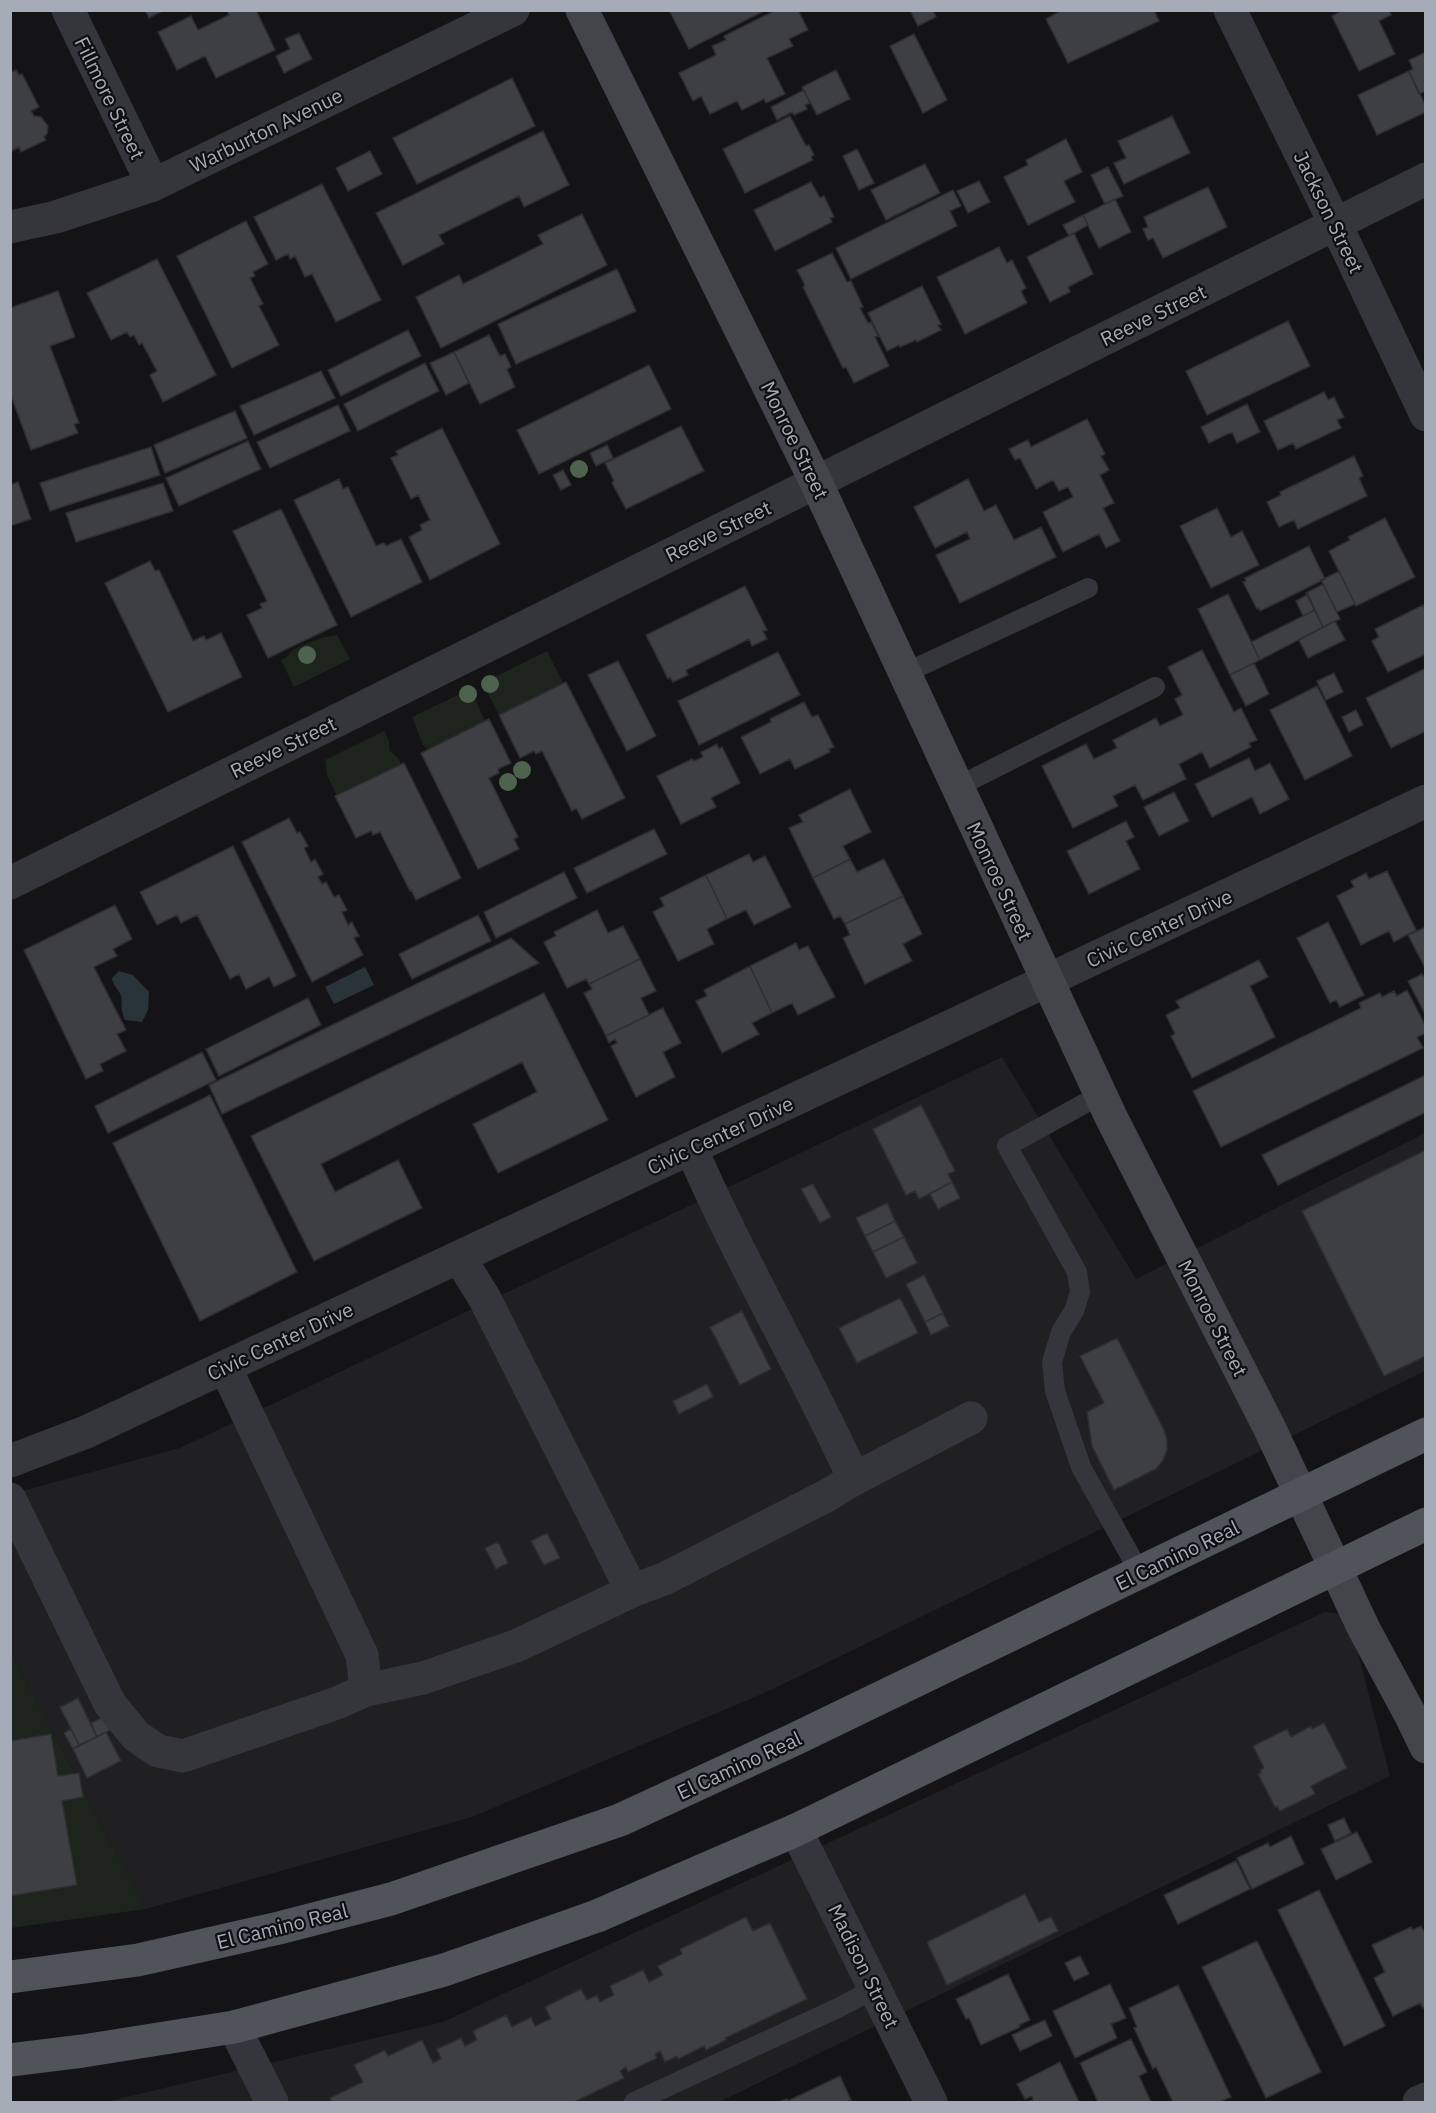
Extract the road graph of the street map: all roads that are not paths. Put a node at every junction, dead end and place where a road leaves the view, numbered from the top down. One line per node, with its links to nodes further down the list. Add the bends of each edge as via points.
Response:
1 (68, 10): 6 (street, Fillmore Street)
2 (513, 10): 6 (street, Warburton Avenue)
3 (582, 10): 10 (main road, Monroe Street)
4 (1230, 10): 7 (street, Jackson Street)
5 (1425, 180): 7 (street, Reeve Street)
6 (153, 185): 8 (street, Warburton Avenue, via 56,217)
7 (1335, 225): 9 (street, Jackson Street); 10 (street, Reeve Street)
8 (10, 227)
9 (1425, 415)
10 (816, 482): 12 (main road, Monroe Street); 16 (street, Reeve Street)
11 (1088, 588): 12 (lane)
12 (905, 673): 14 (main road, Monroe Street)
13 (1155, 687): 14 (lane)
14 (957, 787): 17 (main road, Monroe Street)
15 (1425, 801): 17 (street, Civic Center Drive)
16 (10, 883)
17 (1047, 981): 18 (main road, Monroe Street); 19 (street, Civic Center Drive)
18 (1100, 1095): 26 (main road, Monroe Street); 30 (lane, via 1007,1146 1077,1272 1080,1293 1052,1362 1055,1391 1081,1467)
19 (691, 1148): 20 (street, Civic Center Drive); 25 (street)
20 (459, 1257): 21 (street, Civic Center Drive); 31 (street, via 485,1299)
21 (225, 1367): 24 (street, Civic Center Drive, via 86,1432); 32 (street, via 362,1654)
22 (971, 1419): 25 (street)
23 (1425, 1434): 26 (main road, El Camino Real)
24 (10, 1461)
25 (854, 1479): 31 (street, via 666,1578)
26 (1301, 1496): 29 (main road, Monroe Street); 30 (main road, El Camino Real)
27 (10, 1499): 32 (street, via 110,1704 136,1736 158,1751 183,1756)
28 (1425, 1524): 29 (main road)
29 (1335, 1568): 33 (main road, Monroe Street); 34 (main road)
30 (1140, 1573): 35 (main road, El Camino Real, via 621,1820 391,1899 279,1928 138,1960)
31 (632, 1591): 32 (street, via 516,1646 423,1678)
32 (366, 1690)
33 (1425, 1747)
34 (796, 1830): 36 (street, Madison Street); 37 (main road, via 597,1916 444,1970)
35 (10, 1977)
36 (874, 1989): 41 (lane); 42 (street, Madison Street)
37 (234, 2027): 38 (main road); 40 (street)
38 (10, 2060)
39 (1425, 2099): 43 (street)
40 (272, 2103)
41 (634, 2103)
42 (931, 2103)
43 (1419, 2103)

